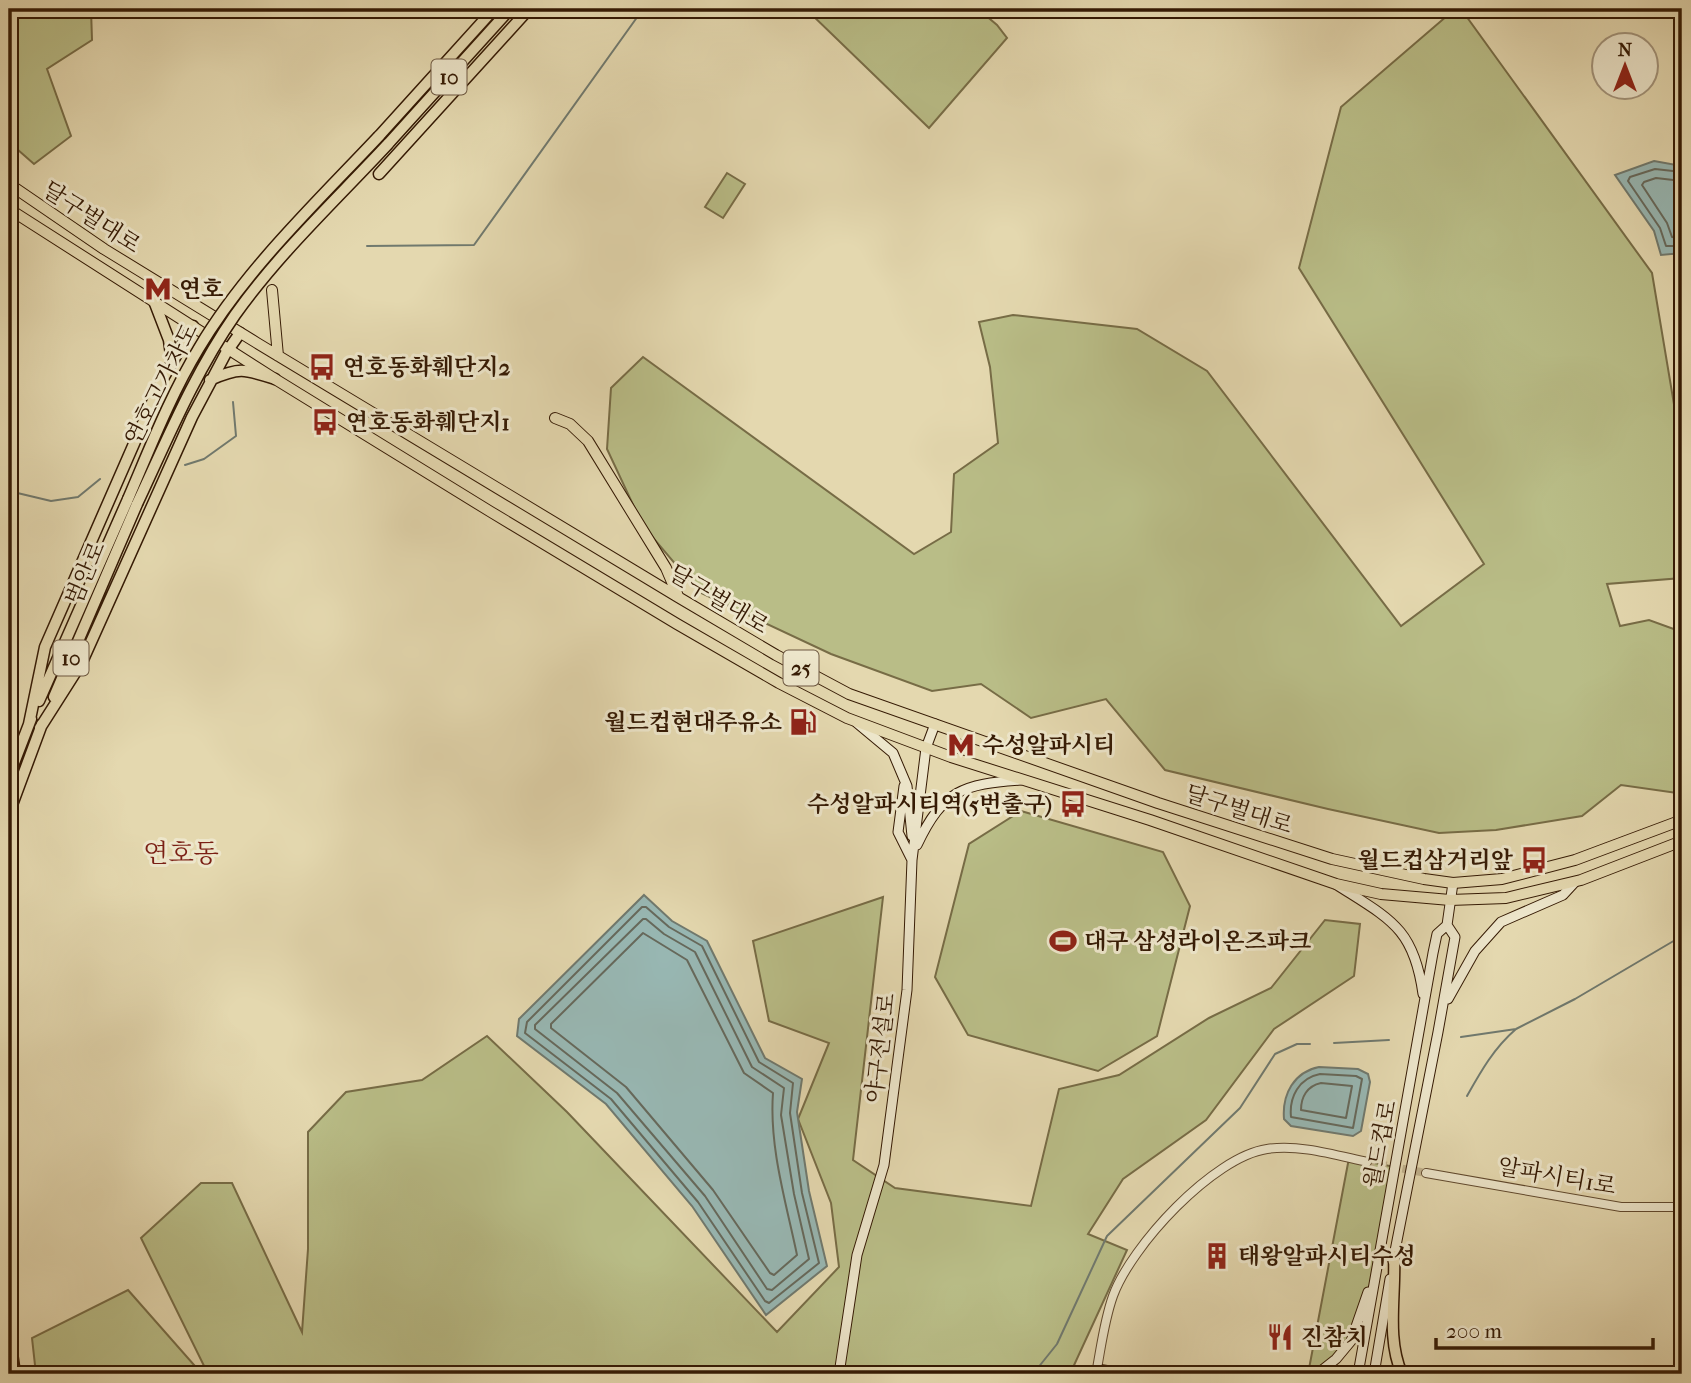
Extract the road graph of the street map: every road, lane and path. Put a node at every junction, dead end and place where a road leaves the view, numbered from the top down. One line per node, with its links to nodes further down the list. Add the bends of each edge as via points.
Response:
1 (494, 9): 19 (highway, 연호고가차도 / 10, bridge, via 226,307 187,369)
2 (510, 9): 19 (highway, 연호고가차도 / 10, bridge, via 268,274 230,323)
3 (528, 9): 6 (highway)
4 (1678, 9): 5 (main road)
5 (1682, 20)
6 (379, 174)
7 (9, 184): 12 (main road, 달구벌대로 / 25)
8 (9, 209): 10 (main road, 달구벌대로 / 25)
9 (272, 290): 14 (main road)
10 (154, 301): 11 (main road, 달구벌대로 / 25); 15 (highway)
11 (193, 326): 13 (main road, 달구벌대로 / 25); 15 (highway)
12 (240, 333): 13 (highway); 14 (main road, 달구벌대로 / 25)
13 (228, 349): 16 (main road, 달구벌대로 / 25); 17 (highway)
14 (278, 356): 20 (main road, 달구벌대로 / 25)
15 (172, 362): 22 (highway, via 45,647)
16 (275, 379): 17 (highway, via 245,369); 21 (main road, 달구벌대로 / 25, via 677,624 779,684)
17 (210, 380): 24 (highway, via 82,662)
18 (555, 418): 20 (main road, via 570,424 588,441 666,568)
19 (132, 501): 22 (highway, 범안로 / 10); 24 (highway, 범안로 / 10)
20 (678, 597): 23 (main road, 달구벌대로 / 25, via 849,694)
21 (856, 722): 25 (main road, 달구벌대로 / 25); 31 (main road, via 893,752 905,778)
22 (29, 723): 26 (highway, 범안로 / 10)
23 (935, 724): 25 (main road, 야구전설로); 33 (main road, 달구벌대로 / 25, via 1332,859)
24 (40, 728): 28 (highway, 범안로 / 10)
25 (926, 748): 27 (main road, 달구벌대로 / 25); 31 (main road, 야구전설로)
26 (9, 776)
27 (1023, 780): 31 (main road, via 986,783 954,795 936,812); 34 (main road, 달구벌대로 / 25)
28 (9, 813)
29 (1682, 820): 33 (main road, 달구벌대로 / 25, via 1575,860 1502,878)
30 (1682, 841): 32 (main road, 달구벌대로 / 25)
31 (913, 856): 49 (main road, 야구전설로, via 907,989 884,1165 857,1255)
32 (1575, 882): 35 (main road, 달구벌대로 / 25, via 1506,898); 40 (main road, via 1563,895 1501,922 1475,951)
33 (1453, 883): 35 (main road, 월드컵로)
34 (1336, 884): 35 (main road, 달구벌대로 / 25, via 1381,894); 39 (main road, via 1399,927 1415,955)
35 (1450, 900): 36 (main road, 월드컵로)
36 (1447, 925): 37 (main road, 월드컵로, via 1437,934); 38 (main road, 월드컵로, via 1455,937)
37 (1433, 953): 38 (main road, via 1441,950); 39 (main road, 월드컵로)
38 (1449, 971): 40 (main road, 월드컵로)
39 (1425, 1005): 45 (main road, 월드컵로)
40 (1442, 1010): 44 (main road, 월드컵로)
41 (1367, 1162): 47 (street, via 1295,1148 1269,1148 1231,1162 1163,1221 1128,1267 1113,1294)
42 (1426, 1173): 43 (street, 알파시티1로, via 1621,1207)
43 (1682, 1207)
44 (1394, 1256): 53 (main road, 월드컵로); 54 (highway, via 1393,1333)
45 (1376, 1267): 51 (main road, via 1351,1341); 52 (main road, 월드컵로)
46 (9, 1333): 48 (highway)
47 (1096, 1372): 50 (main road)
48 (15, 1374)
49 (839, 1374)
50 (1130, 1374)
51 (1317, 1374)
52 (1358, 1374)
53 (1374, 1374)
54 (1402, 1374)

